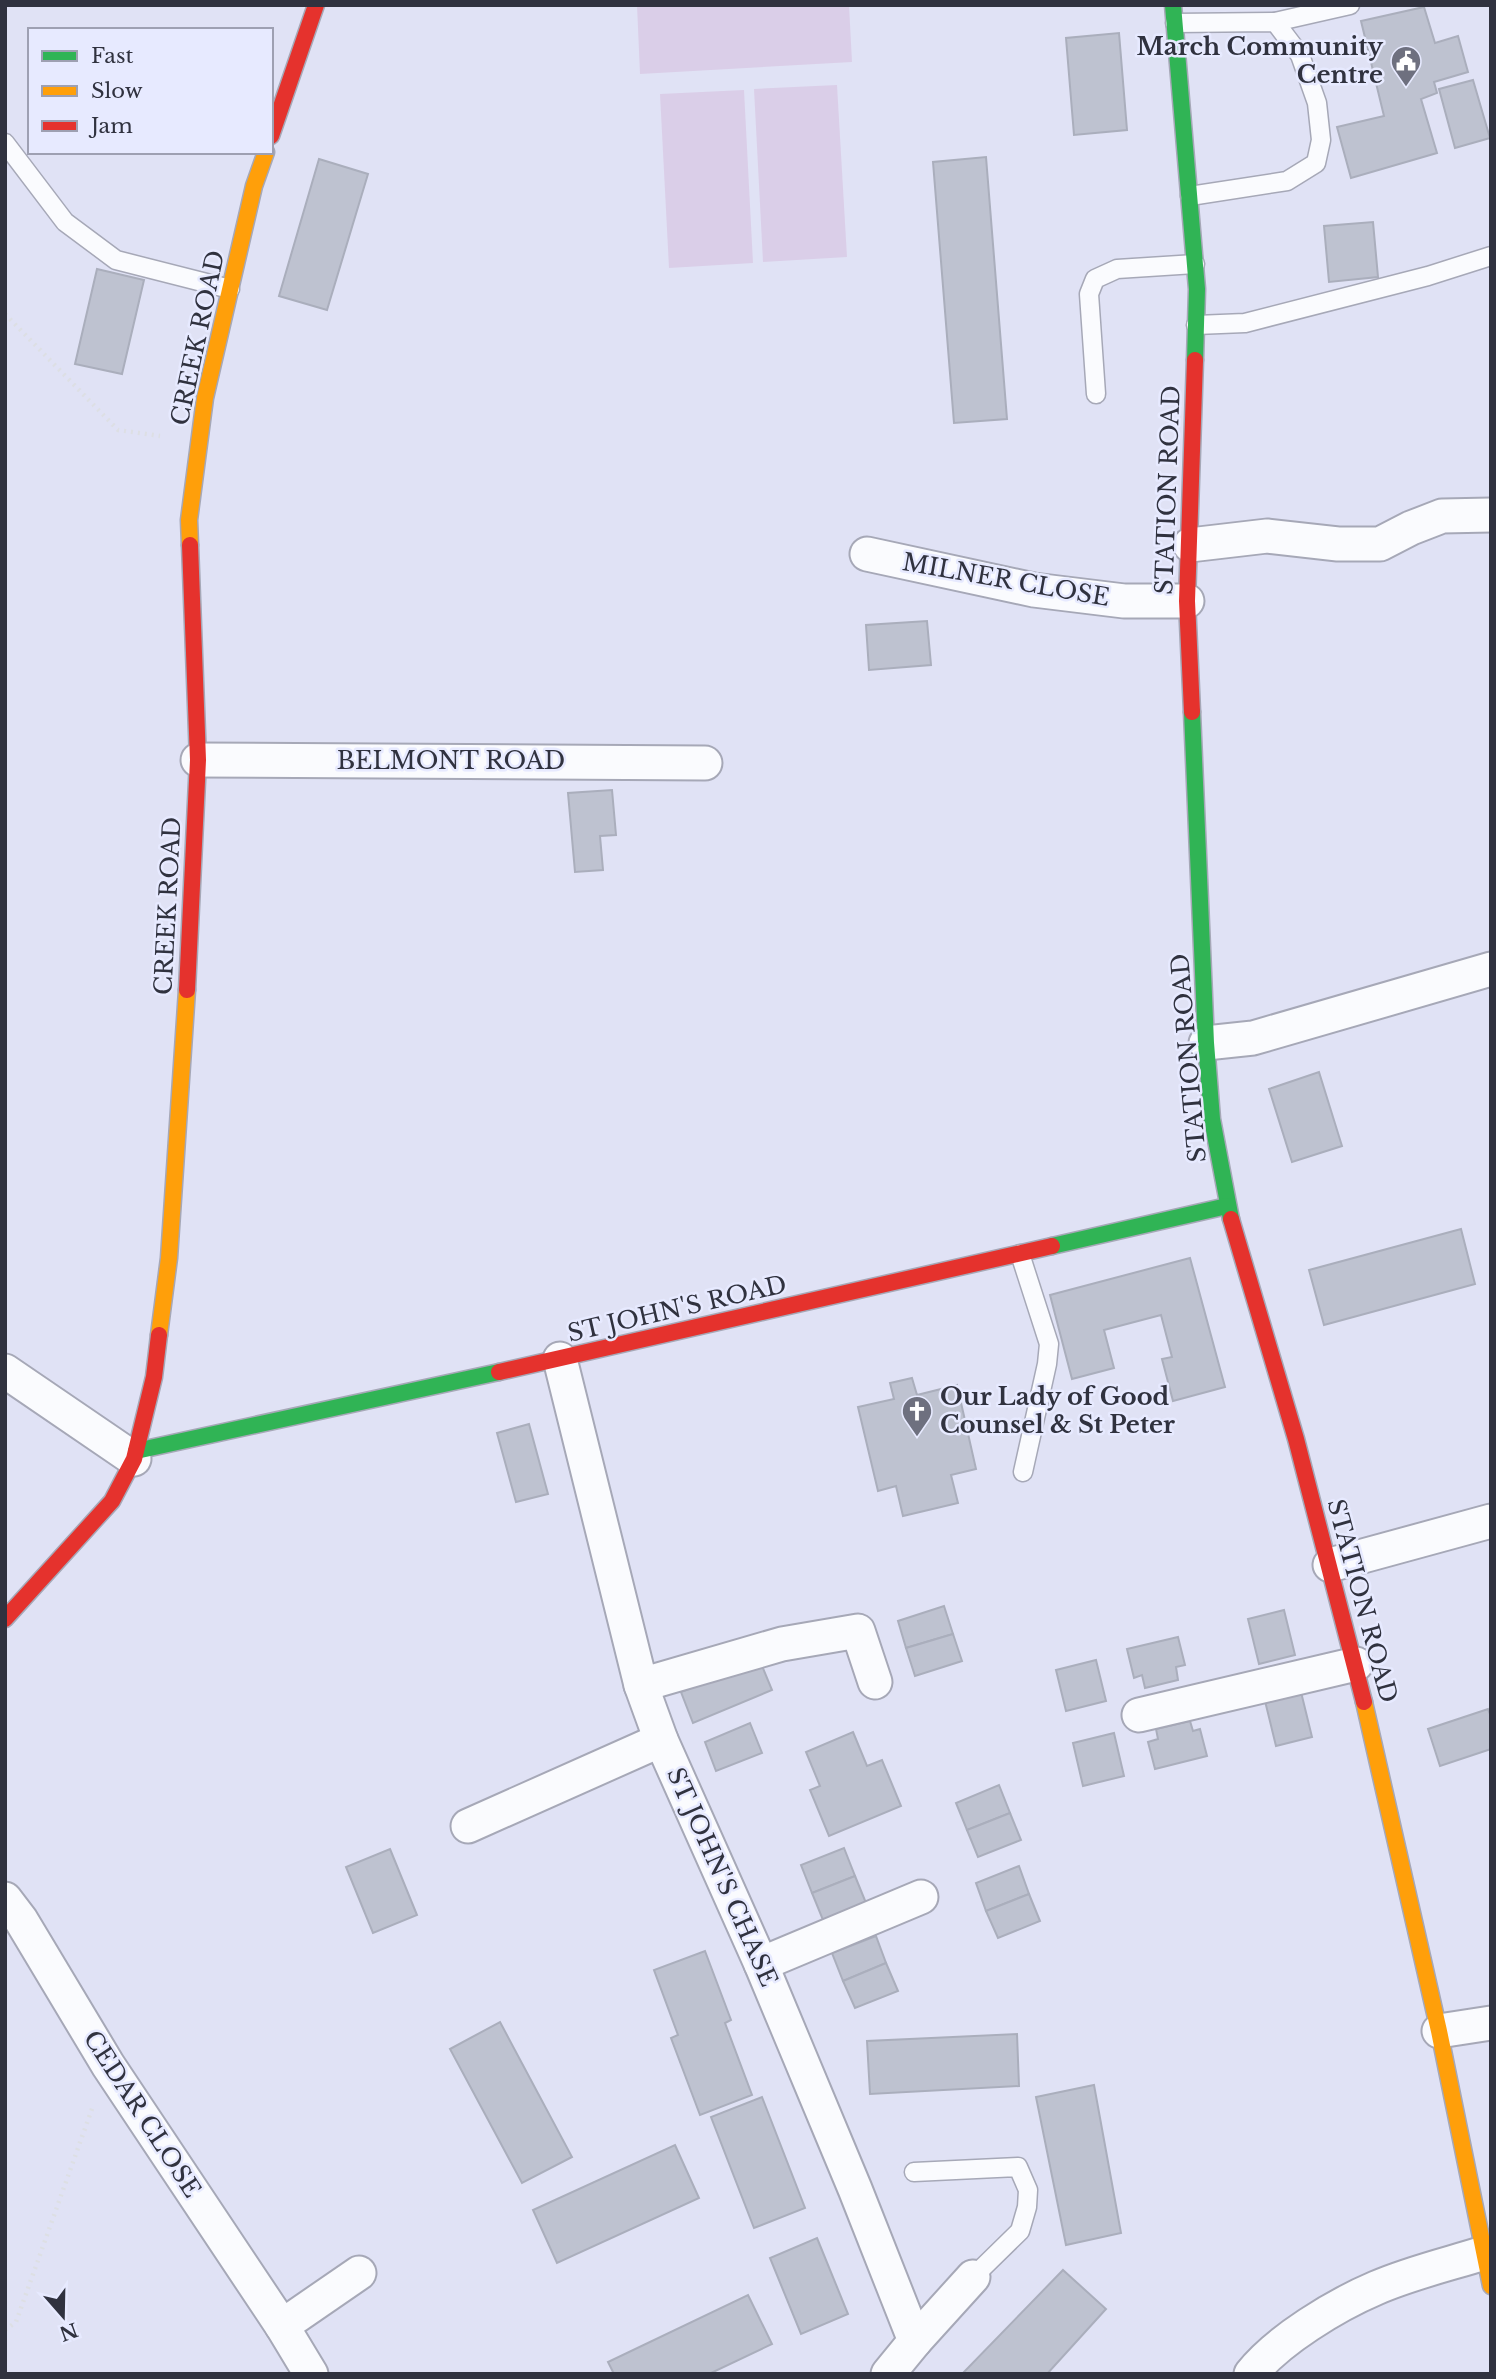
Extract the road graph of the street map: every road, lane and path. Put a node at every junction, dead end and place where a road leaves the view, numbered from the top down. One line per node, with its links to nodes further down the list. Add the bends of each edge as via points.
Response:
1 (316, 5): 5 (street)
2 (1350, 5): 4 (lane)
3 (1174, 14): 4 (lane); 8 (street, STATION ROAD)
4 (1275, 22): 8 (lane, via 1300,55 1317,103 1321,140 1316,163 1287,181)
5 (273, 130)
6 (5, 143): 11 (lane, via 65,222 116,260)
7 (265, 154): 11 (street, CREEK ROAD)
8 (1190, 196): 10 (street, STATION ROAD)
9 (1491, 256): 13 (lane, via 1245,323)
10 (1195, 264): 13 (street, STATION ROAD); 14 (lane, via 1117,269 1095,279 1088,294)
11 (230, 289): 15 (street, CREEK ROAD)
12 (5, 314): 15 (path, via 118,430)
13 (1196, 325): 17 (street, STATION ROAD)
14 (1096, 394)
15 (199, 441): 20 (street, CREEK ROAD, via 190,520)
16 (1491, 515): 17 (street, via 1442,516 1380,544 1267,536)
17 (1190, 545): 19 (street, STATION ROAD)
18 (867, 554): 19 (street, MILNER CLOSE, via 1034,590 1124,601)
19 (1187, 601): 23 (street, STATION ROAD)
20 (198, 760): 21 (street, BELMONT ROAD); 28 (street, CREEK ROAD, via 169,1258 155,1377)
21 (705, 763)
22 (1491, 969): 23 (street, via 1254,1038)
23 (1206, 1043): 24 (street, STATION ROAD, via 1212,1119)
24 (1227, 1206): 25 (street, ST JOHN'S ROAD); 31 (street, STATION ROAD)
25 (1020, 1254): 26 (street, ST JOHN'S ROAD); 29 (lane, via 1049,1345)
26 (561, 1359): 28 (street, ST JOHN'S ROAD, via 318,1410); 35 (street, ST JOHN'S CHASE)
27 (5, 1371): 28 (street)
28 (135, 1455): 32 (street, CREEK ROAD, via 112,1501)
29 (1023, 1472)
30 (1491, 1521): 31 (street)
31 (1330, 1565): 33 (street, STATION ROAD)
32 (5, 1619)
33 (1356, 1664): 36 (street); 43 (street, STATION ROAD)
34 (875, 1682): 35 (street, via 858,1631 782,1644)
35 (641, 1685): 37 (street, ST JOHN'S CHASE)
36 (1139, 1715)
37 (661, 1740): 38 (street); 41 (street, ST JOHN'S CHASE)
38 (468, 1826)
39 (921, 1897): 41 (street)
40 (5, 1899): 44 (street, CEDAR CLOSE)
41 (761, 1964): 52 (street, ST JOHN'S CHASE)
42 (1491, 2023): 43 (street)
43 (1439, 2031): 46 (street, STATION ROAD)
44 (108, 2065): 50 (street, CEDAR CLOSE); 51 (path, via 16,2322)
45 (914, 2172): 48 (lane, via 1018,2167 1028,2190 1020,2231)
46 (1484, 2253): 49 (street, STATION ROAD); 55 (street, via 1375,2288 1310,2324 1262,2360)
47 (359, 2273): 50 (street)
48 (973, 2277): 52 (street)
49 (1491, 2287)
50 (282, 2326): 53 (street, CEDAR CLOSE)
51 (5, 2330)
52 (915, 2341): 54 (street)
53 (310, 2374)
54 (888, 2374)
55 (1251, 2374)

